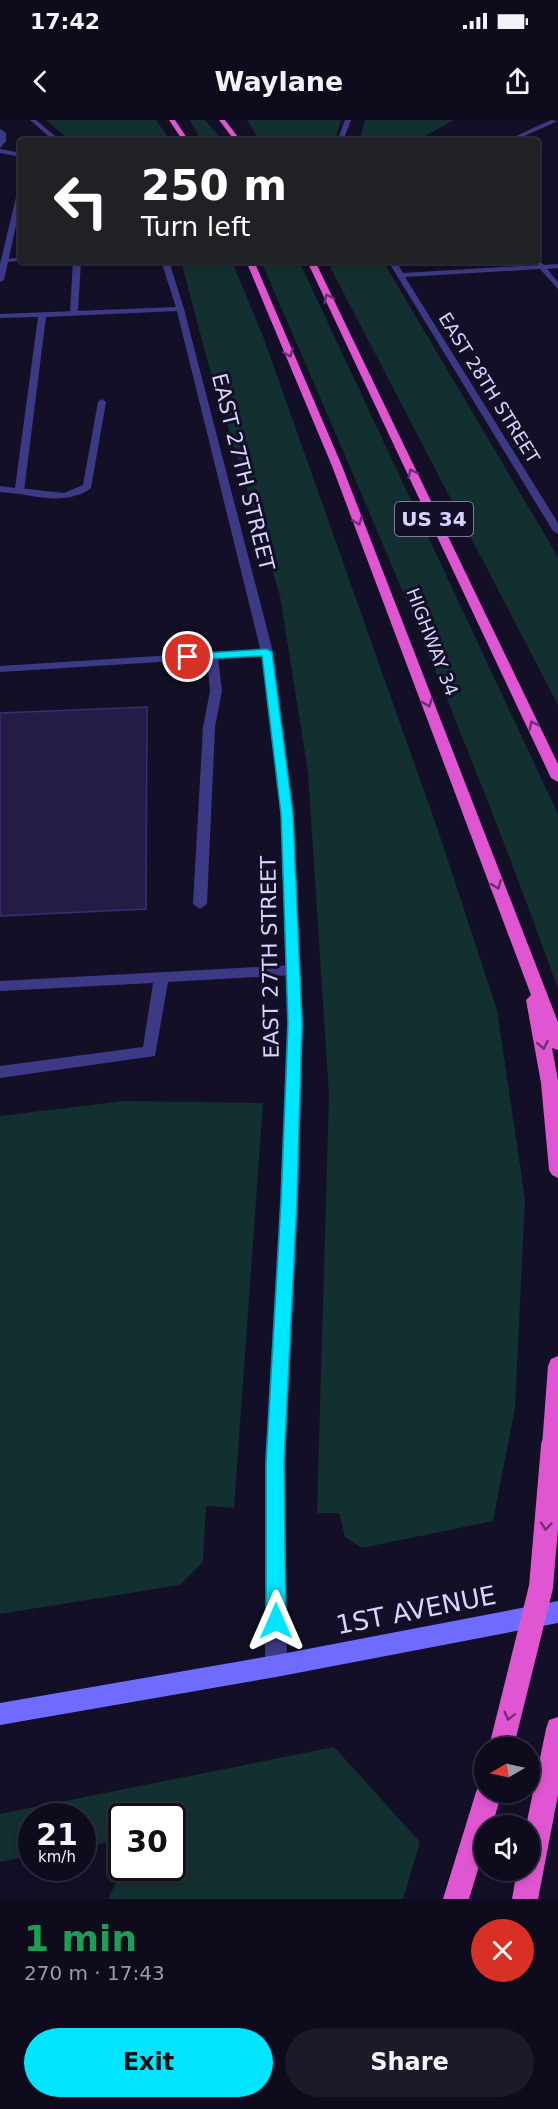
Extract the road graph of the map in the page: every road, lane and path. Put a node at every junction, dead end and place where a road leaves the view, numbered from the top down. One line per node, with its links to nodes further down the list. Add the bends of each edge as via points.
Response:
1 (33, 120): 7 (street)
2 (172, 120): 8 (highway)
3 (222, 120): 9 (highway)
4 (348, 120): 10 (street)
5 (556, 120): 11 (street)
6 (0, 131): 12 (street)
7 (54, 138)
8 (184, 138)
9 (236, 138)
10 (341, 138)
11 (515, 138)
12 (0, 146)
13 (0, 151): 14 (street)
14 (18, 154)
15 (18, 202): 17 (street)
16 (18, 259): 17 (street)
17 (5, 260): 26 (street)
18 (77, 264): 29 (street)
19 (166, 264): 28 (street, EAST 27TH STREET)
20 (251, 264): 41 (highway, HIGHWAY 34 / US 34, one-way to 41, via 337,466)
21 (311, 264): 39 (highway, US 34, one-way to 21)
22 (395, 264): 25 (street, EAST 28TH STREET)
23 (539, 264): 24 (street); 25 (street); 27 (street)
24 (558, 266)
25 (401, 275): 35 (street, EAST 28TH STREET)
26 (0, 280)
27 (558, 286)
28 (180, 309): 29 (street); 36 (street, EAST 27TH STREET)
29 (74, 312): 30 (street)
30 (42, 314): 31 (street); 34 (street)
31 (0, 316)
32 (102, 402): 34 (street, via 88,486 81,494)
33 (0, 489): 34 (street)
34 (19, 491)
35 (558, 531)
36 (267, 652): 37 (street); 42 (street, EAST 27TH STREET, via 287,814)
37 (212, 655): 38 (street); 40 (street, via 218,695 210,727)
38 (0, 669)
39 (558, 778)
40 (200, 904)
41 (528, 967): 45 (highway, HIGHWAY 34 / US 34); 47 (highway, one-way to 47, via 550,1083)
42 (293, 970): 43 (street); 50 (street, EAST 27TH STREET, via 290,1177 275,1463)
43 (160, 977): 44 (street); 46 (street, via 150,1052)
44 (0, 986)
45 (558, 1044)
46 (0, 1072)
47 (558, 1170)
48 (558, 1366): 53 (highway, one-way to 53, bridge, via 541,1587)
49 (558, 1612): 50 (main road, 1ST AVENUE)
50 (276, 1666): 51 (main road, 1ST AVENUE)
51 (0, 1714)
52 (558, 1729): 56 (highway)
53 (504, 1737)
54 (486, 1803): 55 (highway)
55 (456, 1899)
56 (525, 1899)

